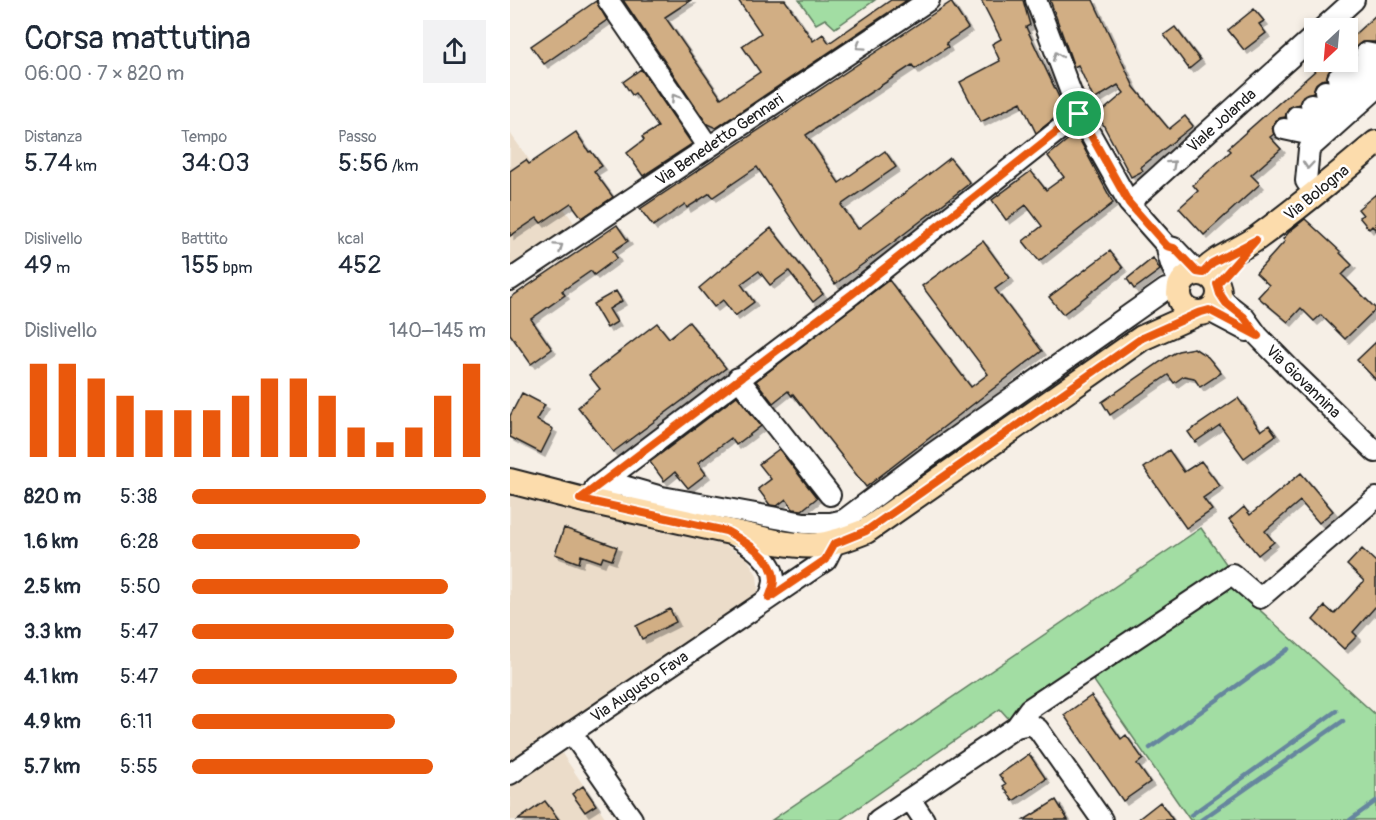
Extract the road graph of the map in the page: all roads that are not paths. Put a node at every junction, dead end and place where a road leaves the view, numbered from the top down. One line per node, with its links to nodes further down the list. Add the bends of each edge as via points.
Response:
1 (609, 0): 12 (street, one-way to 1)
2 (928, 0): 12 (street, Via Benedetto Gennari, one-way to 12)
3 (1036, 0): 10 (street, Via Giovannina, one-way to 3)
4 (1354, 0): 5 (street)
5 (1334, 18)
6 (1304, 45): 14 (street, Viale Jolanda, one-way to 6)
7 (1376, 71): 8 (street)
8 (1331, 87): 9 (street); 9 (street)
9 (1353, 108): 13 (street, one-way to 13, via 1309,149 1306,181)
10 (1079, 114): 14 (street, Via Giovannina); 17 (street, via 852,294)
11 (1376, 143): 13 (main road, Via Bologna)
12 (708, 146): 15 (street, Via Benedetto Gennari, one-way to 12)
13 (1315, 194): 16 (main road, Via Bologna, via 1256,240 1212,263)
14 (1129, 203): 16 (street, Via Giovannina, via 1167,246 1174,248)
15 (510, 280)
16 (1197, 290): 18 (street, Via Giovannina, via 1226,303 1244,317 1258,336); 22 (street, via 929,456 844,520 804,523 662,497 620,485); 24 (main road, Via Bologna, via 1142,338 866,531)
17 (738, 378): 20 (street); 22 (street)
18 (1376, 452)
19 (510, 481): 22 (main road, Via Bologna)
20 (830, 495)
21 (1376, 498): 26 (street, via 1260,598 1232,574 1029,710)
22 (580, 499): 23 (main road, Via Bologna)
23 (726, 531): 24 (main road, Via Bologna, via 792,545); 25 (street, via 762,555 771,568 774,581)
24 (834, 544): 25 (street, Via Augusto Fava, via 825,560)
25 (769, 598): 27 (street, Via Augusto Fava)
26 (1016, 727): 29 (street); 33 (street, via 1028,724 1038,729)
27 (572, 732): 28 (street, Via Augusto Fava); 30 (street)
28 (510, 774)
29 (910, 799): 31 (street); 32 (street)
30 (632, 819)
31 (878, 820)
32 (924, 820)
33 (1102, 820)

